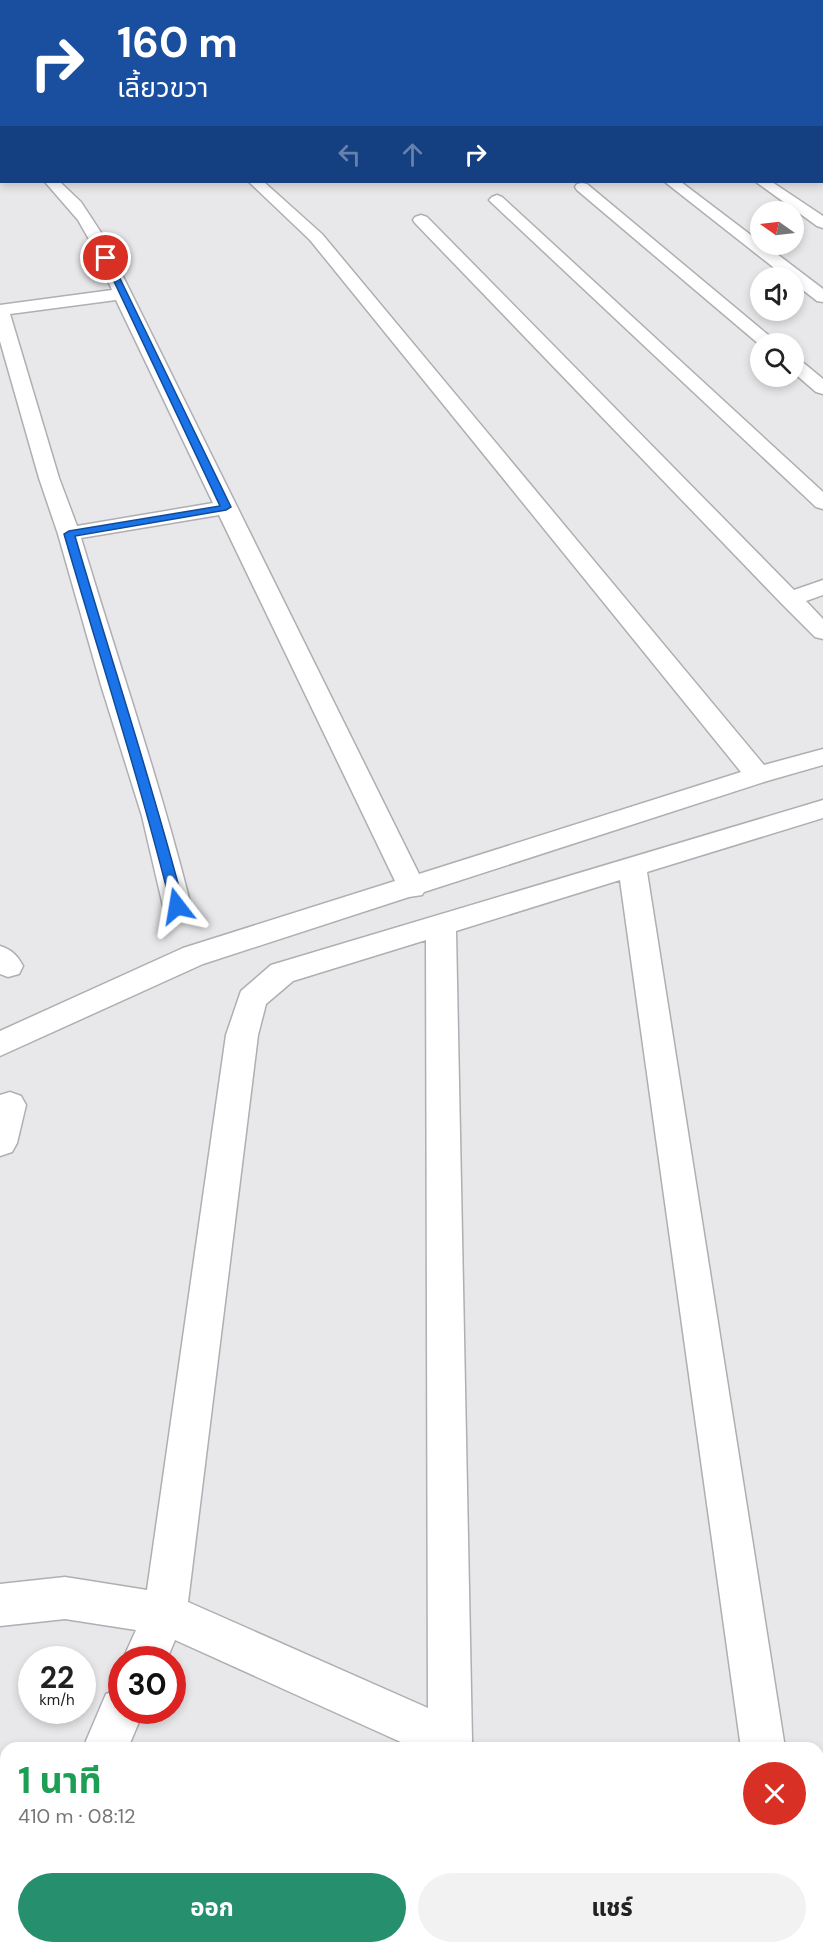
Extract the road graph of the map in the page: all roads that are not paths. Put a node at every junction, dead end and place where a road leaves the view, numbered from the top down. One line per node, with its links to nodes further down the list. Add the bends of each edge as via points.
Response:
1 (53, 183): 9 (street, via 99,240)
2 (256, 183): 22 (street, via 316,237)
3 (673, 183): 10 (street)
4 (764, 183): 8 (street)
5 (582, 187): 12 (street)
6 (496, 200): 15 (street)
7 (421, 220): 19 (street)
8 (823, 223)
9 (122, 294): 11 (street); 16 (street)
10 (823, 297)
11 (0, 310): 17 (street)
12 (757, 333)
13 (804, 372): 14 (street)
14 (823, 388)
15 (823, 502)
16 (226, 507): 17 (street); 25 (street)
17 (69, 534): 26 (street, via 155,816)
18 (823, 587): 19 (street)
19 (790, 599): 20 (street)
20 (823, 632)
21 (823, 757): 22 (street)
22 (758, 775): 25 (street)
23 (823, 809): 24 (street)
24 (632, 866): 27 (street); 38 (street)
25 (412, 888): 28 (street, via 193,956)
26 (177, 906)
27 (441, 926): 32 (street, via 282,973 252,999 241,1046); 37 (street)
28 (0, 1044)
29 (10, 1105): 30 (street)
30 (0, 1143)
31 (0, 1605): 32 (street, via 65,1598)
32 (165, 1614): 33 (street); 36 (street)
33 (151, 1646)
34 (116, 1724): 35 (street)
35 (108, 1742)
36 (450, 1742)
37 (454, 1742)
38 (762, 1742)

